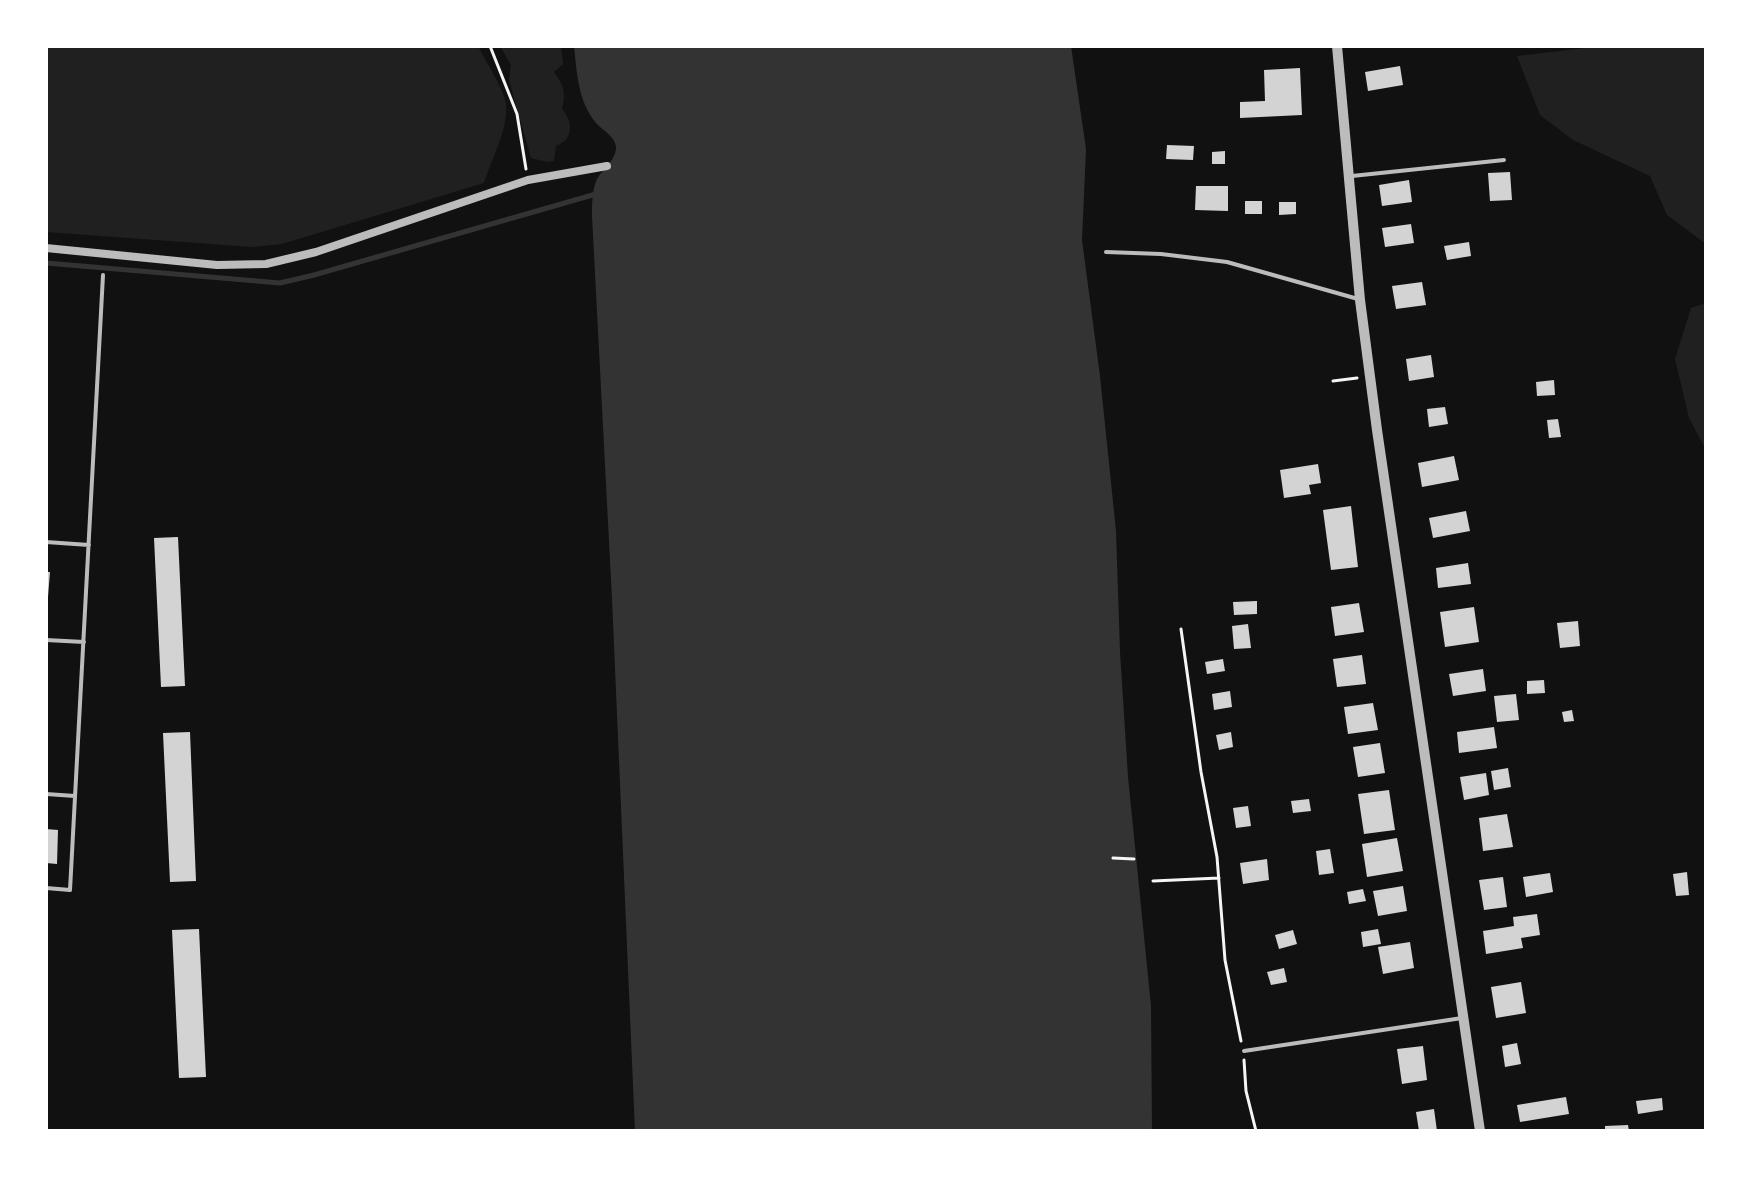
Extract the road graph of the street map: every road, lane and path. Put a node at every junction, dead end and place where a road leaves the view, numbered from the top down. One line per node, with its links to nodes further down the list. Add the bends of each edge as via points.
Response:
1 (490, 46): 6 (path, via 517,114)
2 (1337, 46): 5 (street)
3 (1504, 160): 5 (lane)
4 (607, 166): 6 (street)
5 (1349, 176): 10 (street)
6 (528, 180): 7 (street, via 266,264 217,265)
7 (46, 248)
8 (1106, 252): 10 (lane, via 1227,262)
9 (103, 275): 14 (lane)
10 (1360, 300): 11 (street)
11 (1370, 376): 12 (path); 25 (street)
12 (1333, 381)
13 (46, 542): 14 (lane)
14 (89, 545): 17 (lane)
15 (1181, 629): 22 (path)
16 (46, 640): 17 (lane)
17 (84, 642): 19 (lane)
18 (46, 794): 19 (lane)
19 (75, 796): 24 (lane, via 70,890)
20 (1113, 858): 21 (path)
21 (1134, 859)
22 (1219, 878): 23 (path); 26 (path, via 1225,960)
23 (1153, 881)
24 (46, 888)
25 (1462, 1018): 26 (lane); 28 (street)
26 (1244, 1051): 27 (path)
27 (1256, 1131)
28 (1480, 1131)

